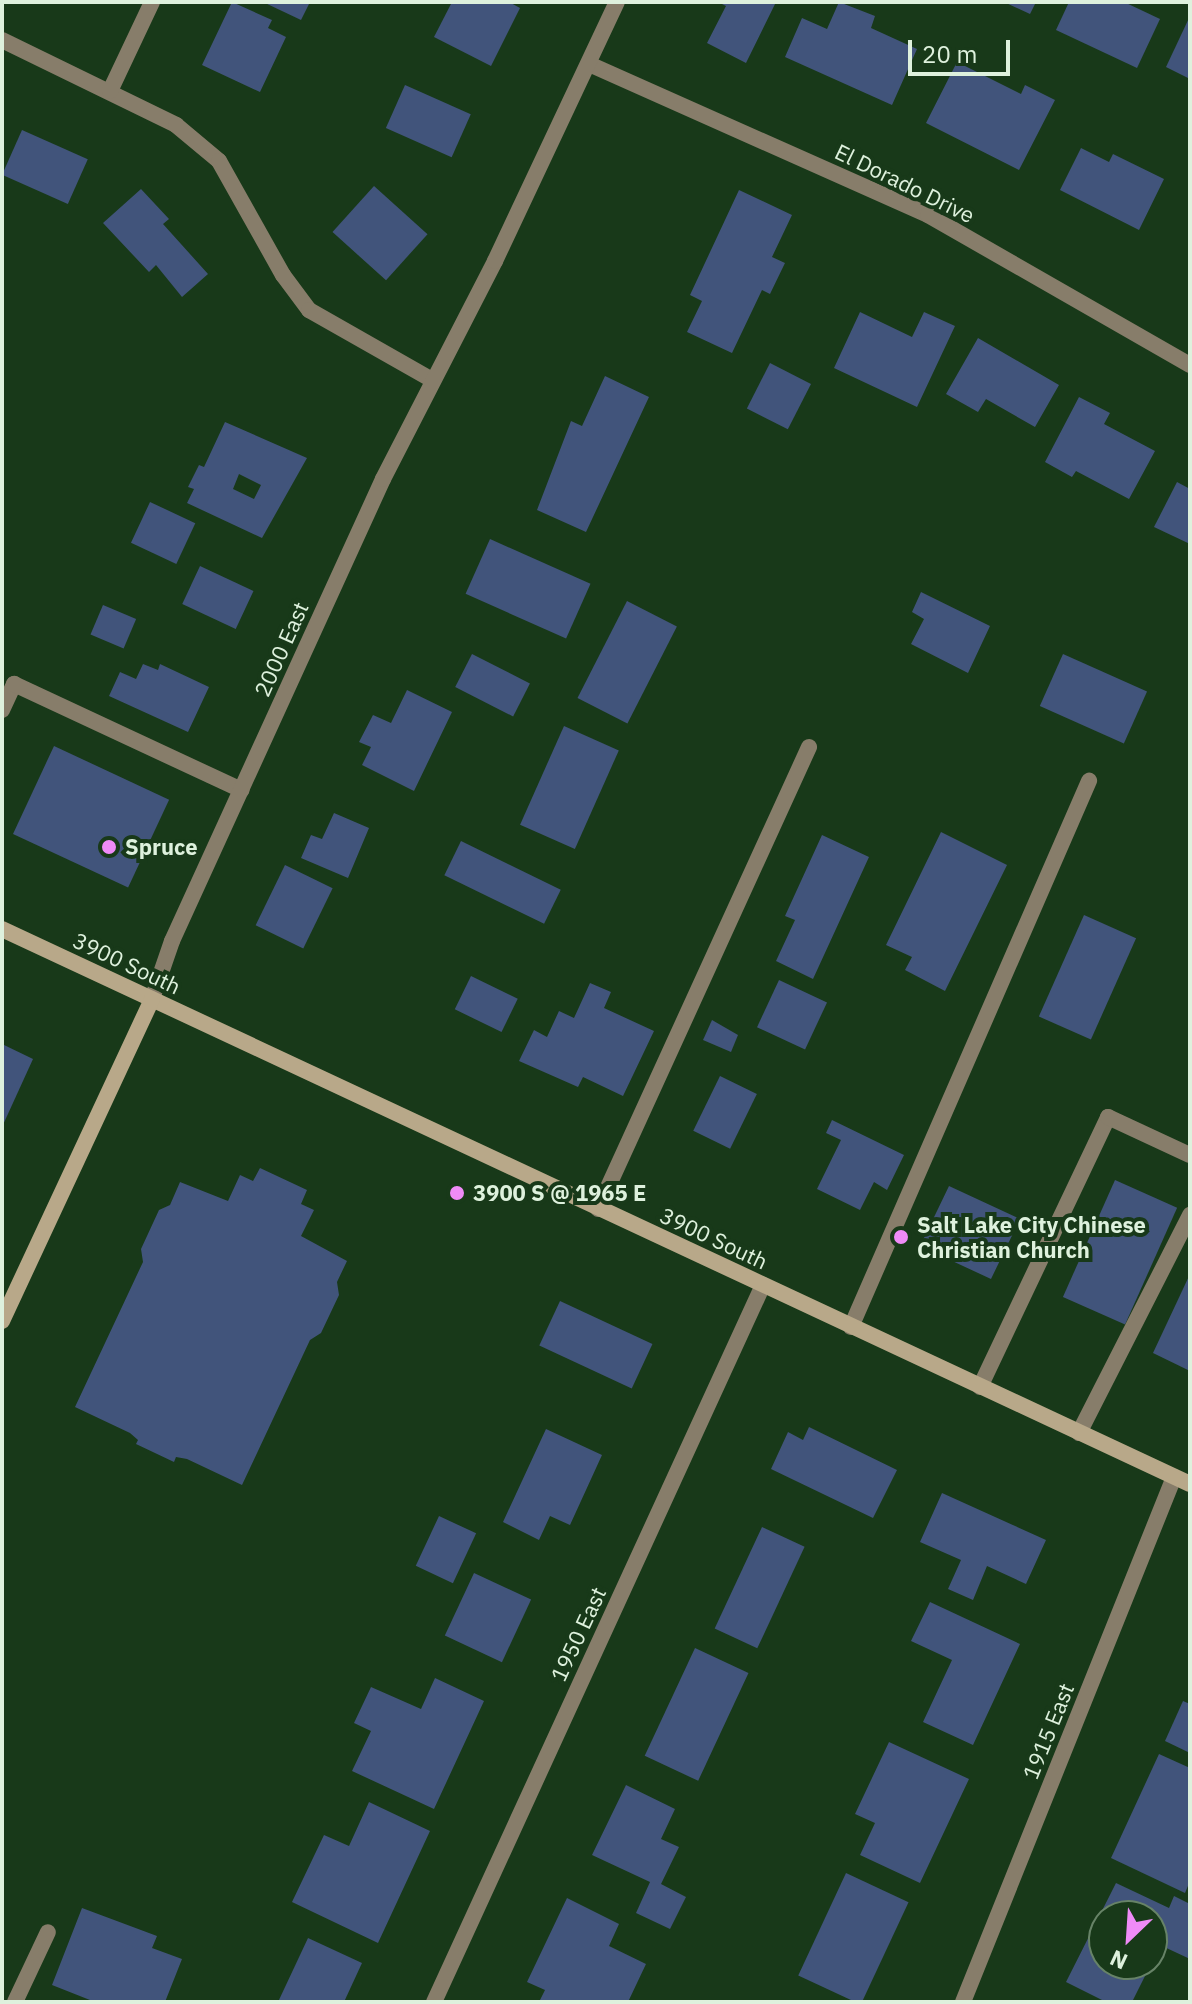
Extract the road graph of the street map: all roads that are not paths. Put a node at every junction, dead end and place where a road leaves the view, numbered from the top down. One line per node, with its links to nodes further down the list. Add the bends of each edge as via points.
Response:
1 (152, 2): 5 (street)
2 (617, 2): 4 (street, 2000 East)
3 (2, 40): 5 (street)
4 (589, 64): 6 (street, El Dorado Drive, via 928,215); 7 (street, 2000 East)
5 (110, 91): 7 (street, via 176,125 219,161 283,275 309,310)
6 (1190, 365)
7 (432, 380): 11 (street, 2000 East)
8 (2, 710): 11 (street, via 14,684)
9 (809, 747): 15 (street)
10 (1089, 781): 19 (street)
11 (241, 790): 13 (street, 2000 East)
12 (2, 929): 13 (main road, 3900 South)
13 (152, 999): 15 (main road, 3900 South); 18 (main road, 2000 East)
14 (1190, 1155): 20 (street, via 1108,1117)
15 (598, 1209): 17 (main road, 3900 South)
16 (1190, 1215): 21 (street)
17 (763, 1285): 19 (main road, 3900 South); 26 (street, 1950 East)
18 (2, 1321)
19 (851, 1327): 20 (main road, 3900 South)
20 (980, 1387): 21 (main road, 3900 South)
21 (1079, 1433): 22 (main road, 3900 South)
22 (1174, 1477): 23 (main road, 3900 South); 27 (street, 1915 East)
23 (1190, 1484)
24 (48, 1932): 25 (street)
25 (15, 2002)
26 (434, 2002)
27 (963, 2002)

